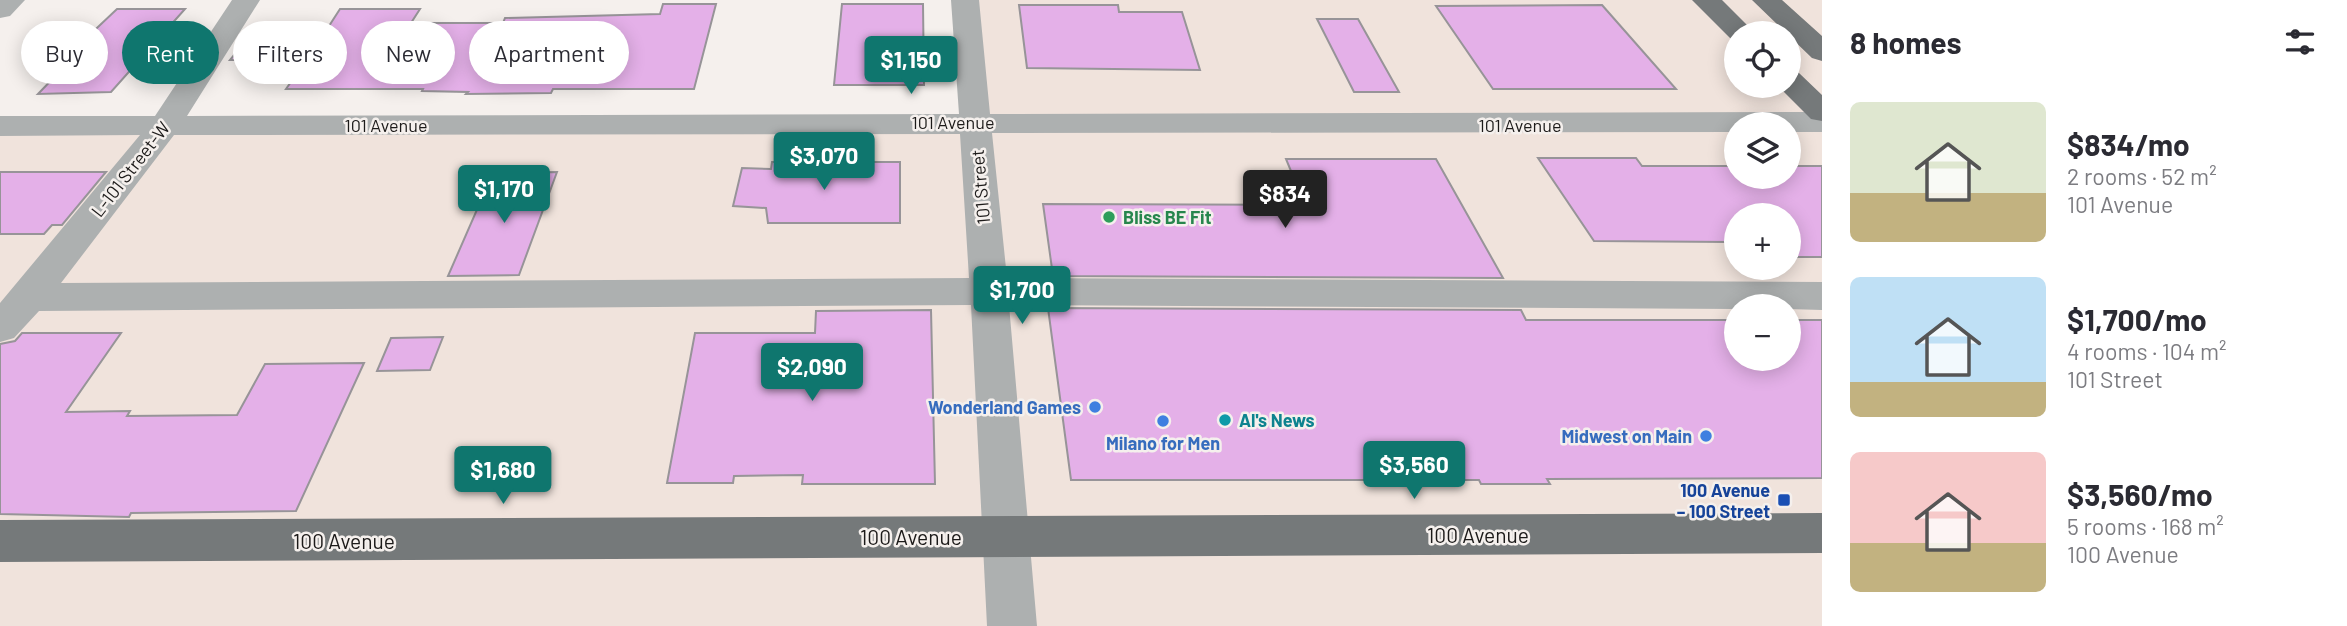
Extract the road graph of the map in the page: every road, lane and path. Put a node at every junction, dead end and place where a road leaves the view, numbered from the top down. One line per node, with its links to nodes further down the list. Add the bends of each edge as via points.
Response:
1 (11, 0): 6 (street)
2 (246, 0): 14 (street, L-101 Street-W)
3 (965, 0): 11 (street, 101 Street)
4 (1706, 0): 7 (main road)
5 (1766, 0): 8 (main road)
6 (0, 10)
7 (1728, 21)
8 (1822, 51)
9 (1801, 92): 10 (main road)
10 (1822, 112)
11 (974, 122): 12 (street, 101 Avenue); 14 (street, 101 Avenue); 15 (street, 101 Street)
12 (1822, 122)
13 (0, 126): 14 (street, 101 Avenue)
14 (164, 127): 17 (street, L-101 Street-W)
15 (989, 291): 16 (street); 17 (street); 20 (street, 101 Street)
16 (1822, 296)
17 (26, 297): 18 (street, L-101 Street-W)
18 (0, 328)
19 (1822, 533): 20 (main road, 100 Avenue)
20 (1006, 536): 21 (main road, 100 Avenue); 22 (street, 101 Street)
21 (0, 541)
22 (1012, 626)

